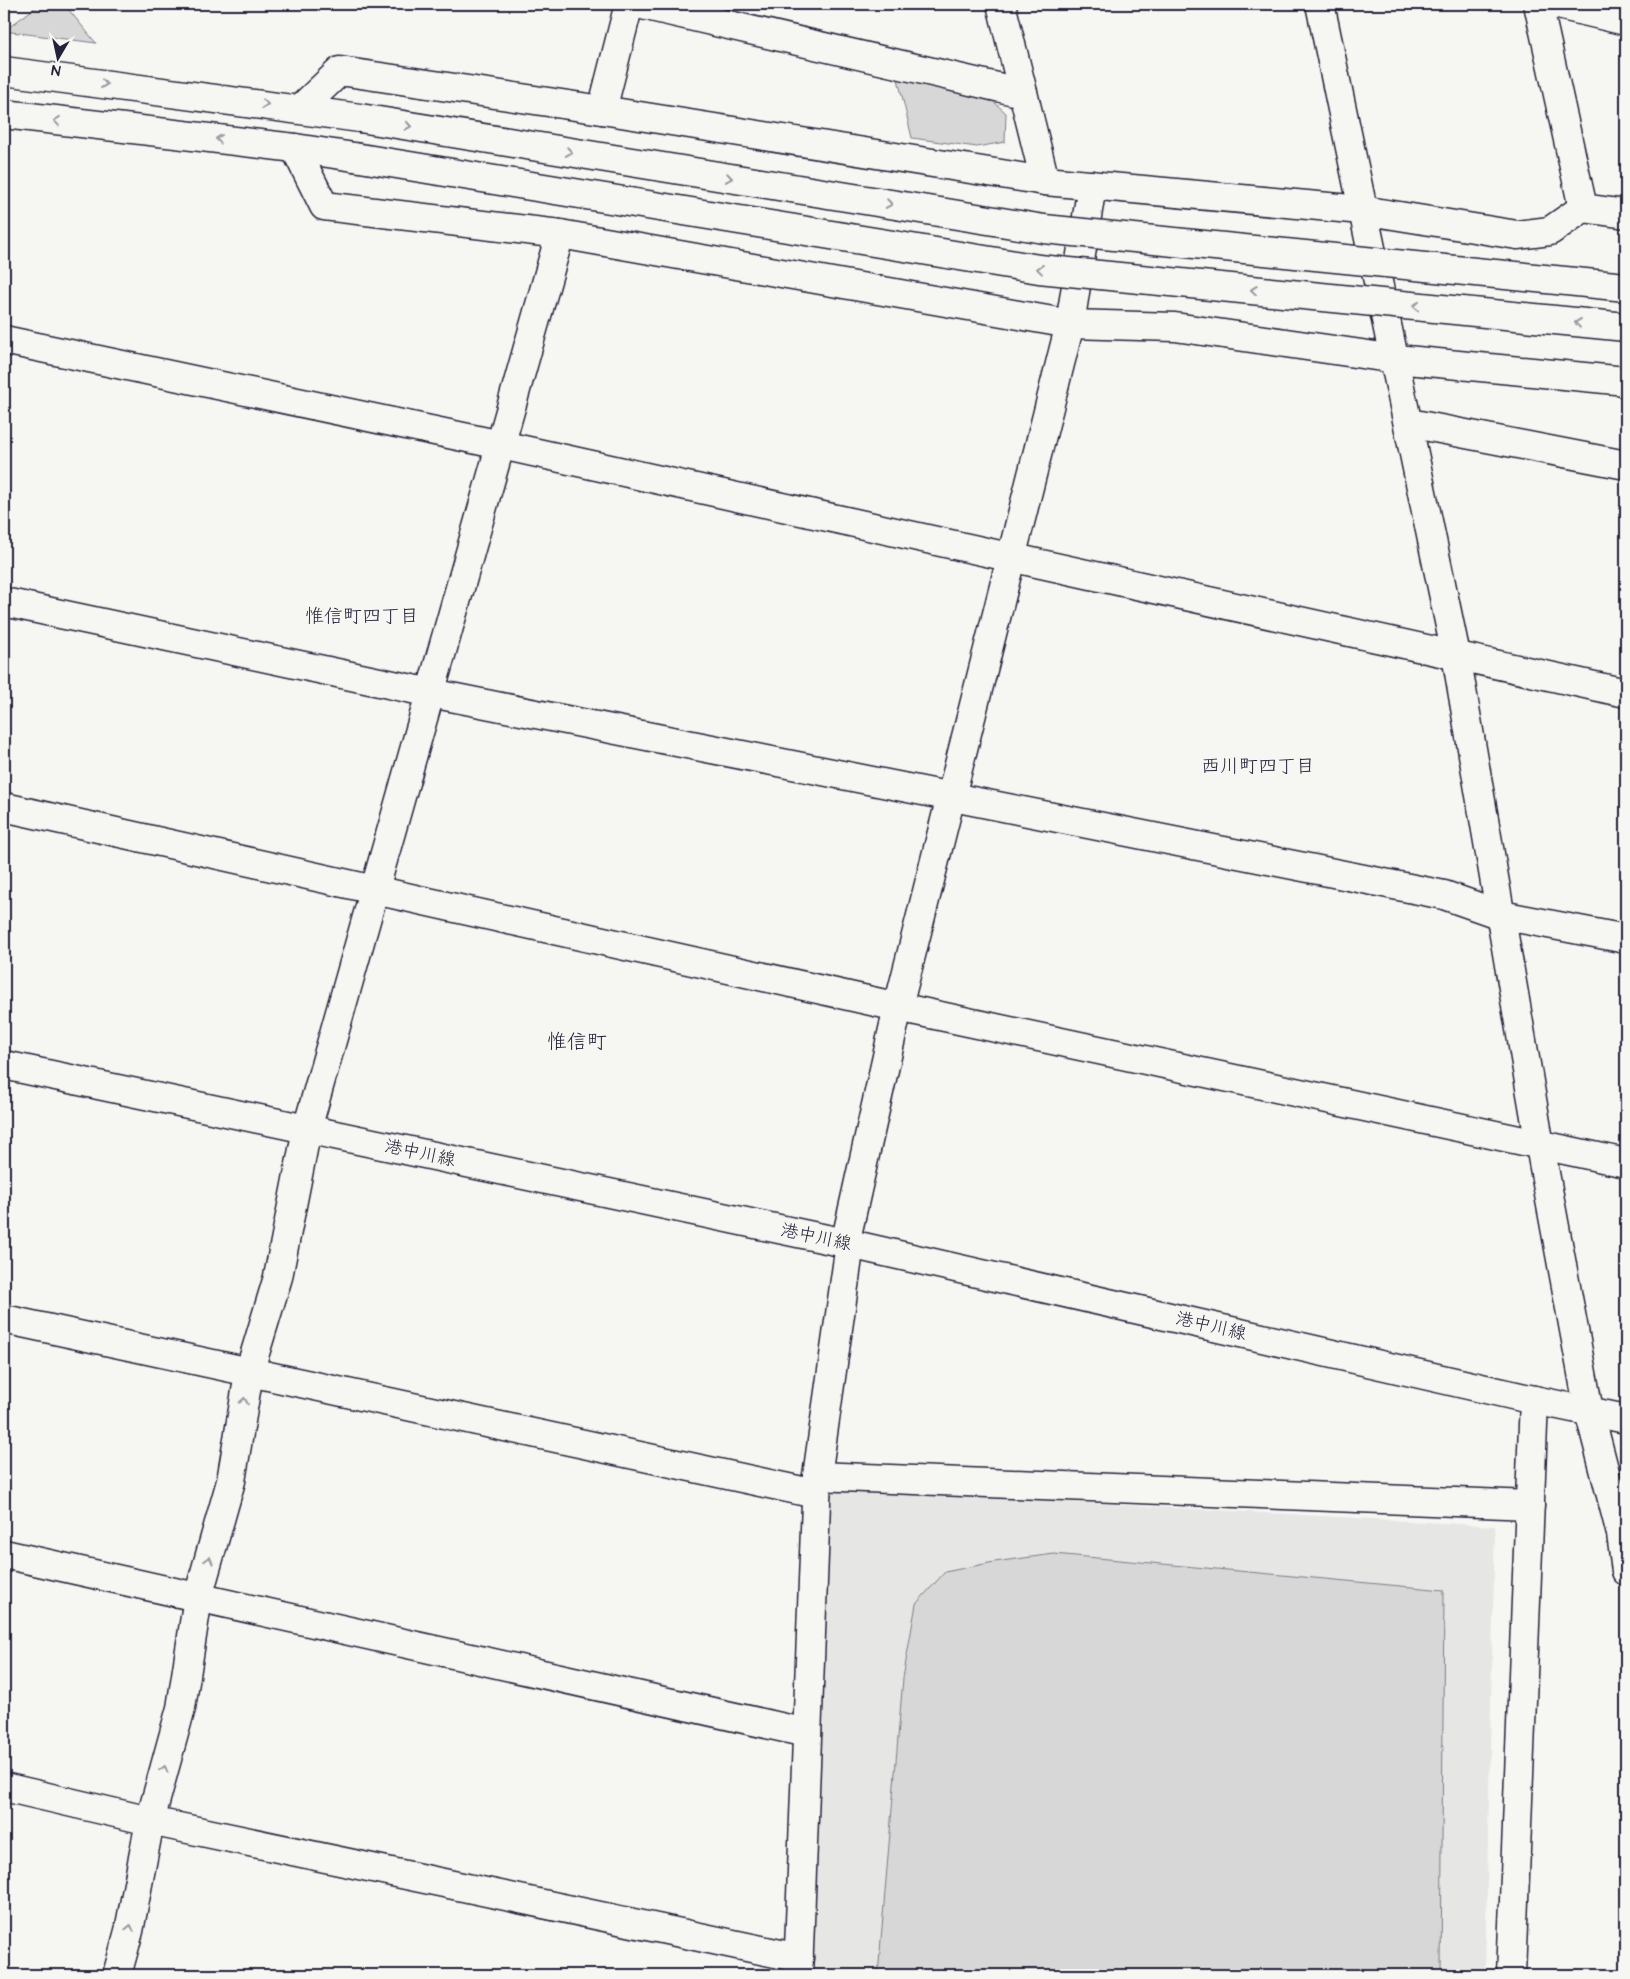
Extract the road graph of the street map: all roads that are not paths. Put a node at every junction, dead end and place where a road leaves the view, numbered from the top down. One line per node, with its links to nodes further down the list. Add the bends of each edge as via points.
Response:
1 (629, 4): 11 (street)
2 (638, 4): 9 (street)
3 (1001, 4): 9 (street)
4 (1320, 4): 17 (street)
5 (1538, 4): 16 (street)
6 (1554, 4): 7 (street)
7 (1626, 21)
8 (4, 71): 10 (street, one-way to 10)
9 (1023, 93): 14 (street)
10 (300, 108): 11 (street, via 340,71); 20 (street, one-way to 20, bridge, via 1044,229)
11 (602, 110): 14 (street)
12 (4, 114): 13 (street, one-way to 12)
13 (295, 148): 19 (street, via 324,206); 22 (street, one-way to 13, bridge, via 1039,269)
14 (1045, 180): 15 (street)
15 (1092, 185): 17 (street); 21 (street)
16 (1583, 208): 17 (street, via 1550,231 1517,235); 18 (street)
17 (1362, 210): 24 (street)
18 (1626, 214)
19 (560, 234): 21 (street); 27 (street)
20 (1626, 287)
21 (1070, 324): 24 (street, via 1175,327); 29 (street)
22 (1626, 327)
23 (4, 340): 27 (street)
24 (1396, 359): 25 (street); 26 (street)
25 (1626, 382)
26 (1409, 423): 28 (street); 31 (street)
27 (501, 445): 29 (street); 32 (street)
28 (1626, 465)
29 (1011, 557): 31 (street); 34 (street)
30 (4, 602): 32 (street)
31 (1456, 655): 33 (street); 37 (street)
32 (431, 692): 34 (street); 36 (street)
33 (1626, 692)
34 (951, 796): 37 (street, via 1444,895); 39 (street)
35 (4, 807): 36 (street)
36 (376, 891): 39 (street); 41 (street)
37 (1500, 915): 38 (street); 42 (street)
38 (1626, 939)
39 (898, 1007): 42 (street); 44 (street)
40 (4, 1065): 41 (street, 港中川線)
41 (306, 1129): 44 (street, 港中川線); 46 (street, via 278,1277)
42 (1540, 1146): 43 (street); 48 (street)
43 (1626, 1163)
44 (848, 1244): 47 (street, 港中川線); 50 (street)
45 (4, 1319): 46 (street)
46 (249, 1373): 50 (street); 54 (street, one-way to 46, via 232,1481)
47 (1534, 1400): 48 (street, 港中川線); 51 (street)
48 (1589, 1411): 49 (street, 港中川線); 53 (street, via 1621,1534)
49 (1626, 1418)
50 (816, 1485): 51 (street); 55 (street)
51 (1530, 1505): 60 (street)
52 (4, 1554): 54 (street)
53 (1626, 1571)
54 (198, 1597): 55 (street); 57 (street, one-way to 54, via 181,1708)
55 (807, 1733): 58 (street)
56 (4, 1787): 57 (street)
57 (150, 1820): 58 (street); 59 (street, one-way to 57, via 129,1931)
58 (799, 1966)
59 (117, 1975)
60 (1511, 1975)

